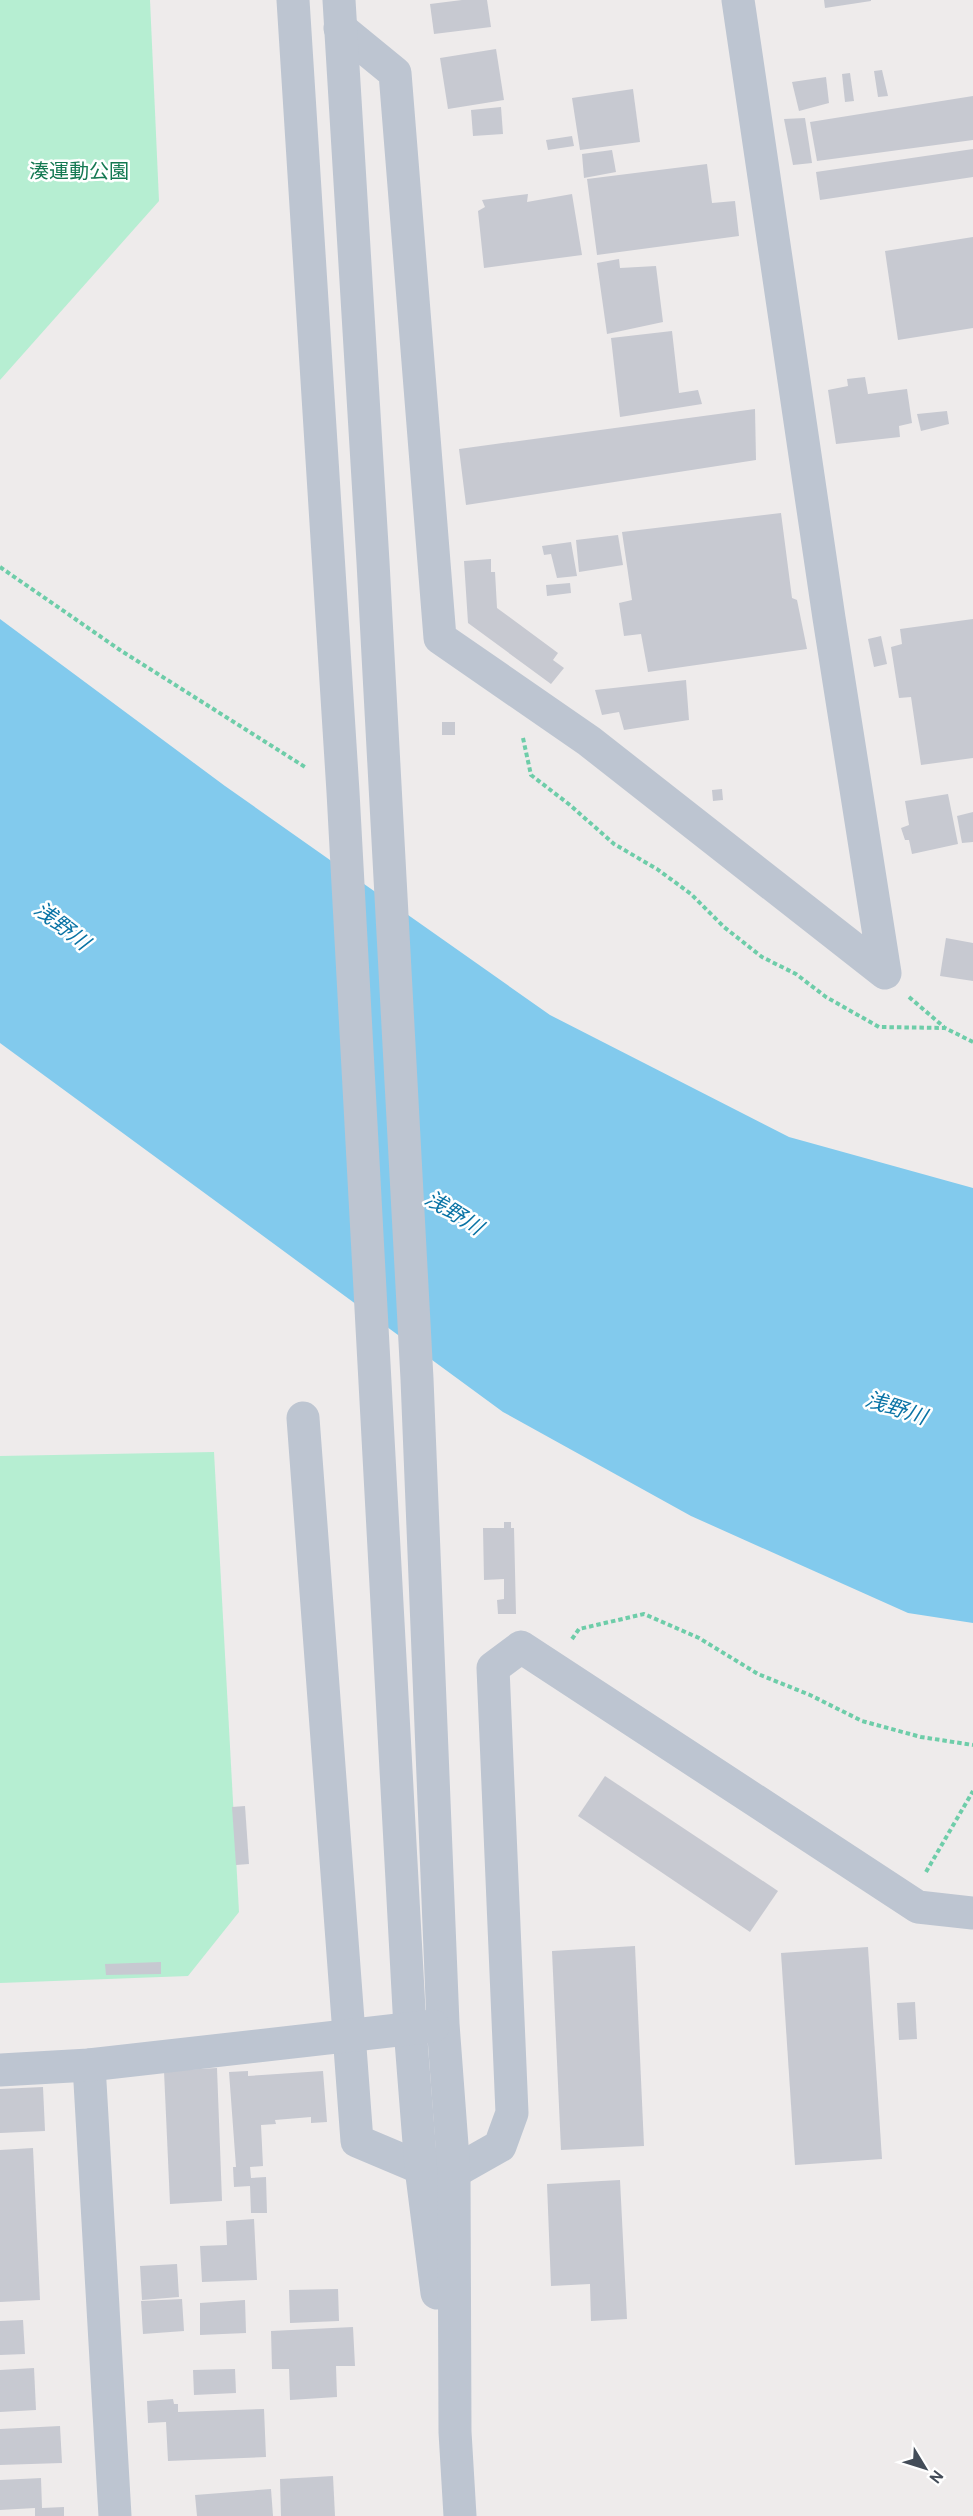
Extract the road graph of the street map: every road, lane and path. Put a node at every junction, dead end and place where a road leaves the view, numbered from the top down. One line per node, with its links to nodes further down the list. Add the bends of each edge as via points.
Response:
1 (293, 0): 6 (street)
2 (738, 0): 7 (street)
3 (339, 14): 5 (street, via 395,73 440,638); 16 (street, via 417,1379)
4 (0, 567): 6 (path, via 120,650)
5 (535, 704): 7 (street, via 589,741); 8 (path, via 523,737 531,775 614,844 691,894 762,957 796,974 848,1010 879,1027)
6 (344, 792): 17 (street)
7 (885, 973): 8 (path)
8 (945, 1028): 9 (path)
9 (973, 1042)
10 (303, 1418): 18 (street)
11 (552, 1667): 12 (path, via 579,1629 644,1614 699,1638 758,1674 862,1721 921,1737); 14 (street); 22 (street, via 521,1647 493,1668 512,2113 500,2146)
12 (973, 1745)
13 (973, 1791): 14 (path)
14 (908, 1900): 15 (street, via 918,1907)
15 (973, 1913)
16 (443, 2024): 17 (street); 22 (street)
17 (410, 2028): 18 (street); 21 (street)
18 (347, 2035): 19 (street); 21 (street, via 357,2141)
19 (89, 2065): 20 (street); 24 (street)
20 (0, 2070)
21 (421, 2168): 22 (street); 23 (street)
22 (454, 2172): 23 (street)
23 (455, 2432): 25 (street)
24 (115, 2516)
25 (460, 2516)

